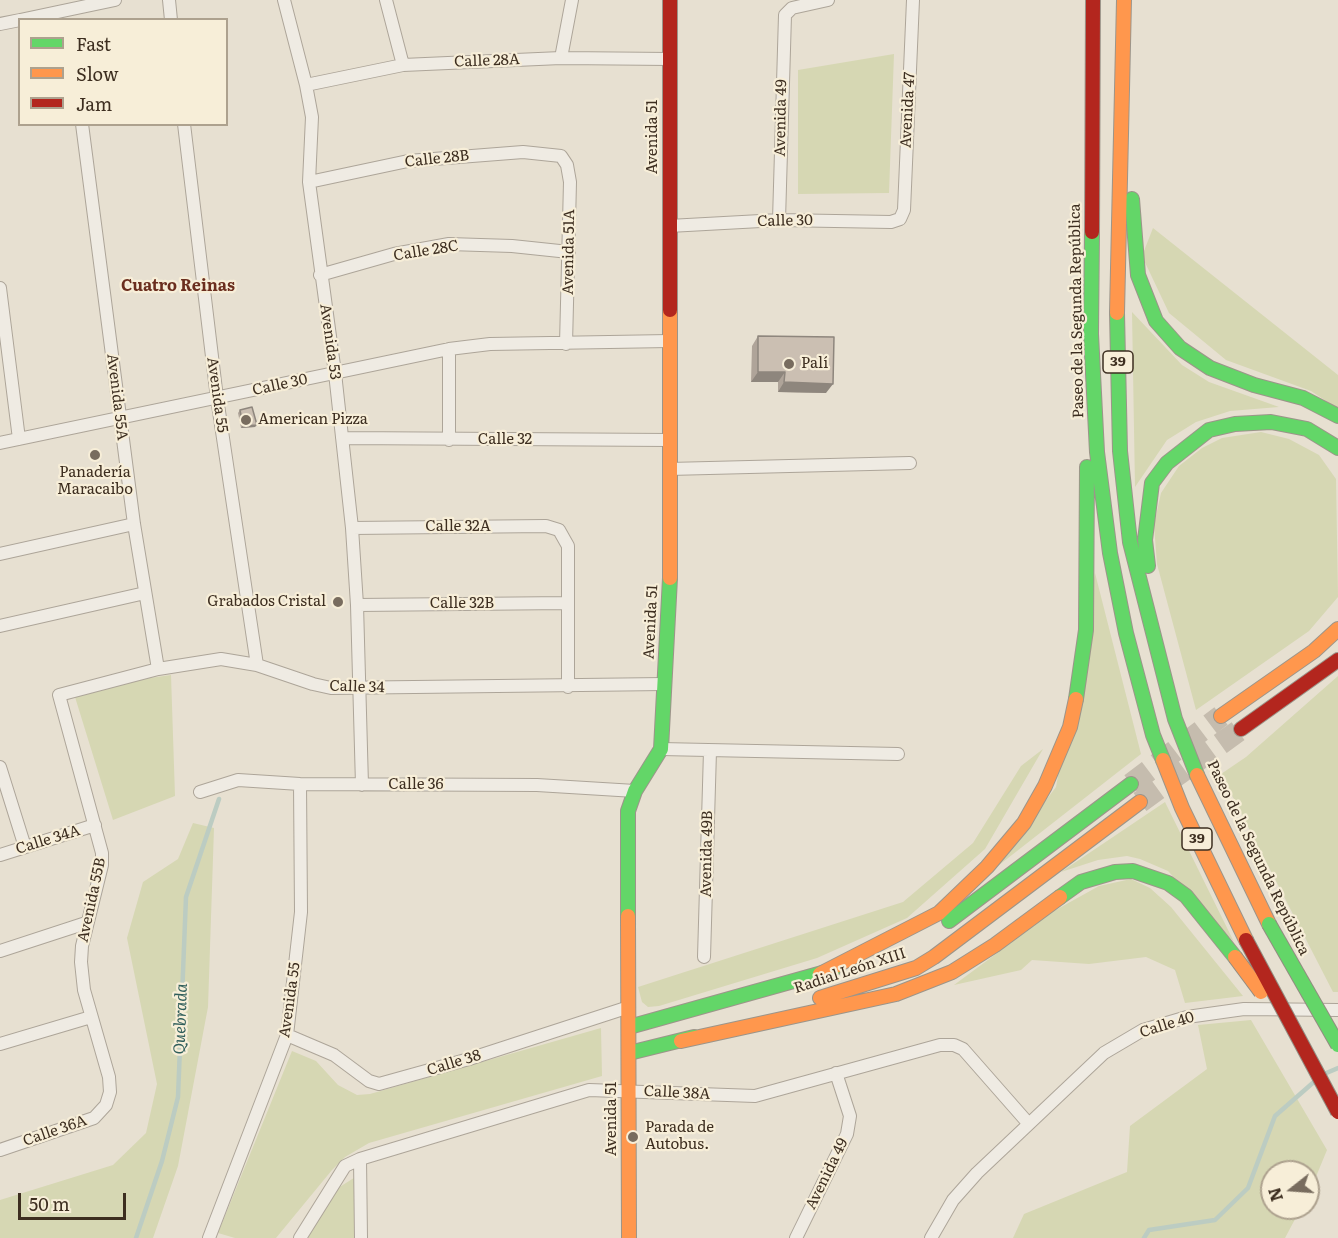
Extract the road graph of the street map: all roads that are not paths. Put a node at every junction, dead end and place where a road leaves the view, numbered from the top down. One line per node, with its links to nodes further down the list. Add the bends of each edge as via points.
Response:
1 (115, 0): 11 (street)
2 (169, 0): 13 (street)
3 (284, 0): 20 (street, Avenida 53)
4 (386, 0): 19 (street)
5 (572, 0): 17 (street)
6 (670, 0): 18 (main road, Avenida 51)
7 (828, 0): 26 (street, Avenida 49, via 792,8 785,15)
8 (913, 0): 25 (street, Avenida 47, via 904,210)
9 (1093, 0): 31 (main road, Paseo de la Segunda República / 39)
10 (1124, 0): 16 (main road, Paseo de la Segunda República / 39)
11 (68, 14): 12 (street)
12 (36, 18)
13 (171, 18)
14 (18, 20): 15 (street)
15 (0, 24)
16 (1124, 51): 37 (main road, via 1138,275 1156,321 1180,348 1210,368 1303,398); 58 (main road, Paseo de la Segunda República / 39, via 1116,275 1120,451 1130,542)
17 (561, 58): 18 (street, Calle 28A); 19 (street, Calle 28A)
18 (669, 58): 27 (main road, Avenida 51)
19 (403, 65): 20 (street, Calle 28A)
20 (306, 85): 24 (street, Avenida 53, via 312,117)
21 (82, 126): 38 (street, Avenida 55A)
22 (184, 126): 36 (street, Avenida 55)
23 (565, 160): 24 (street, Calle 28B, via 548,153 523,152 448,157 408,161); 28 (street, Avenida 51A, via 570,182)
24 (309, 182): 29 (street, Avenida 53)
25 (900, 219): 26 (street, Calle 30)
26 (778, 220): 27 (street, Calle 30)
27 (669, 226): 32 (main road, Avenida 51)
28 (569, 252): 29 (street, Calle 28C, via 449,244 394,254); 33 (street, Avenida 51A)
29 (320, 275): 35 (street, Avenida 53)
30 (0, 288): 40 (street)
31 (1091, 334): 81 (main road, via 1086,630 1070,727 1024,823 987,867 920,926); 89 (main road, Paseo de la Segunda República / 39, bridge, via 1097,452 1110,553 1126,633 1157,746 1182,808)
32 (669, 340): 33 (street, Calle 30); 42 (main road, Avenida 51)
33 (566, 344): 34 (street, Calle 30, via 490,344)
34 (449, 349): 35 (street, Calle 30); 41 (street)
35 (335, 373): 36 (street, Calle 30); 39 (street, Avenida 53)
36 (217, 398): 38 (street, Calle 30); 56 (street, Avenida 55)
37 (1338, 416)
38 (119, 418): 40 (street, Calle 30); 47 (street, Avenida 55A)
39 (342, 438): 41 (street, Calle 32); 48 (street, Avenida 53)
40 (19, 439): 43 (street, Calle 30)
41 (449, 440): 42 (street, Calle 32)
42 (669, 440): 46 (main road, Avenida 51)
43 (0, 443)
44 (1338, 448): 58 (main road, via 1307,429 1271,422 1235,424 1209,430 1167,463 1152,483 1145,540)
45 (910, 463): 46 (street)
46 (669, 469): 59 (main road, Avenida 51, via 670,608)
47 (134, 524): 49 (street); 50 (street, Avenida 55A)
48 (352, 528): 51 (street, Calle 32A, via 546,526 562,533 568,546); 52 (street, Avenida 53)
49 (0, 554)
50 (145, 593): 53 (street); 57 (street, Avenida 55A)
51 (568, 603): 52 (street, Calle 32B); 60 (street)
52 (357, 605): 61 (street, Avenida 53)
53 (0, 626)
54 (1338, 629): 63 (main road, via 1314,651)
55 (1338, 660): 64 (main road)
56 (257, 665): 57 (street, Calle 34, via 215,659); 61 (street, Calle 34, via 313,684)
57 (158, 669): 62 (street, Calle 34)
58 (1162, 677): 90 (main road, Paseo de la Segunda República / 39, bridge, via 1204,793 1269,924)
59 (664, 684): 60 (street, Calle 34); 65 (main road, Avenida 51)
60 (568, 687): 61 (street, Calle 34)
61 (360, 688): 71 (street, Avenida 53)
62 (58, 696): 75 (street, Avenida 55B)
63 (1221, 716)
64 (1241, 729)
65 (661, 749): 66 (street); 72 (main road, Avenida 51)
66 (710, 751): 67 (street); 80 (street, Avenida 49B)
67 (898, 754)
68 (0, 767): 76 (street)
69 (300, 784): 71 (street, Calle 36); 73 (street, Calle 36, via 238,780); 86 (street, Avenida 55, via 302,912)
70 (1131, 784): 81 (main road, Radial León XIII, via 946,923 902,947)
71 (362, 785): 72 (street, Calle 36, via 537,785)
72 (635, 790): 82 (main road, Avenida 51, via 628,811)
73 (200, 792)
74 (1140, 802): 87 (main road, Radial León XIII, via 955,944 916,968)
75 (95, 825): 76 (street, Calle 34A); 78 (street, Avenida 55B, via 102,862)
76 (25, 847): 77 (street, Calle 34A)
77 (0, 855)
78 (86, 923): 79 (street); 84 (street, Avenida 55B, via 82,976)
79 (0, 951)
80 (704, 957)
81 (820, 974): 85 (main road, Radial León XIII)
82 (629, 1007): 85 (main road, Avenida 51); 86 (street, Calle 38, via 379,1084 334,1055)
83 (1338, 1010): 96 (street, Calle 40, via 1244,1009 1186,1017 1143,1030 1104,1053)
84 (91, 1017): 88 (street); 94 (street, Avenida 55B, via 109,1077)
85 (630, 1027): 91 (main road, Avenida 51)
86 (287, 1035): 99 (street, Avenida 55)
87 (681, 1041): 89 (main road, bridge, via 884,997 952,972 1081,882 1133,871 1168,883 1192,903); 91 (main road, Radial León XIII)
88 (0, 1044)
89 (1300, 1044): 95 (main road, Paseo de la Segunda República / 39, bridge)
90 (1338, 1045)
91 (629, 1053): 93 (main road, Avenida 51)
92 (836, 1073): 93 (street, Calle 38A, via 755,1096); 96 (street, Calle 38A, via 939,1045 954,1045 963,1049); 103 (street, Avenida 49, via 850,1116 847,1134)
93 (629, 1090): 98 (street, Calle 38A, via 589,1090); 102 (main road, Avenida 51)
94 (106, 1105): 97 (street, Calle 36A, via 85,1122)
95 (1338, 1112)
96 (1028, 1123): 104 (street, Calle 40, via 953,1200)
97 (0, 1150)
98 (360, 1159): 100 (street, Calle 38A, via 345,1166); 101 (street)
99 (210, 1238)
100 (300, 1238)
101 (361, 1238)
102 (629, 1238)
103 (796, 1238)
104 (931, 1238)

